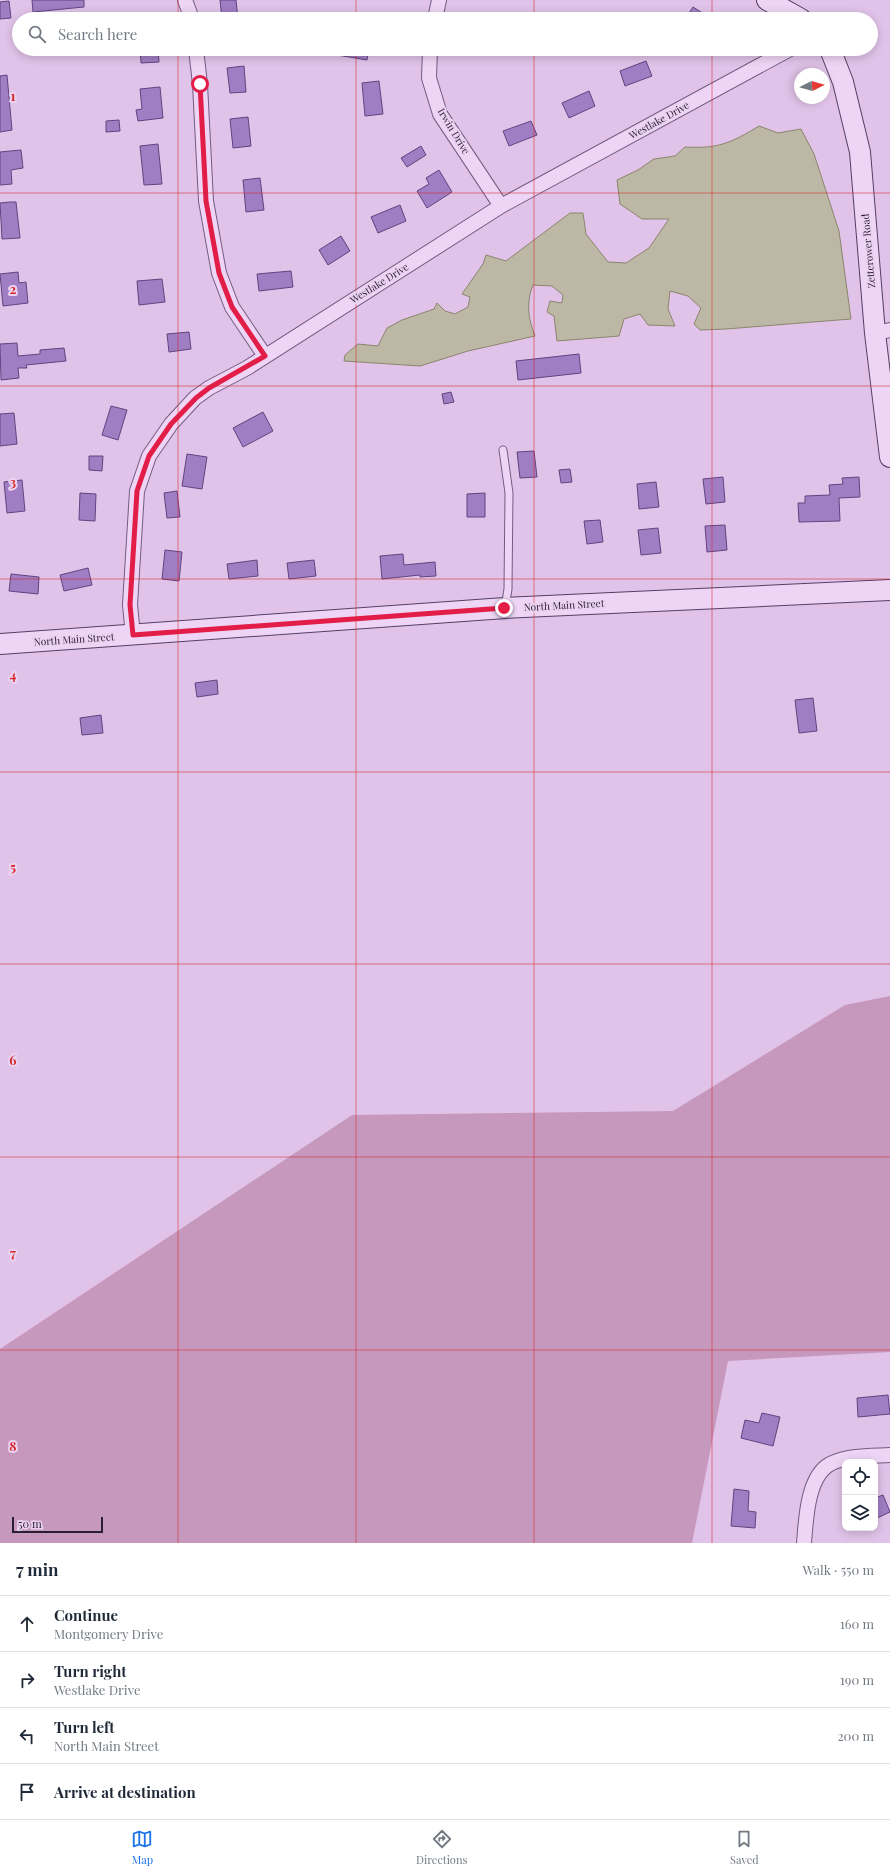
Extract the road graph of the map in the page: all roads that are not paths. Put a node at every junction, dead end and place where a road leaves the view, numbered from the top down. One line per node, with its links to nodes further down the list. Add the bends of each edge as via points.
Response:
1 (185, 0): 4 (street)
2 (439, 0): 5 (street)
3 (768, 0): 6 (street)
4 (189, 12)
5 (436, 12)
6 (789, 12)
7 (197, 56): 13 (street, via 206,201 219,273 232,307)
8 (430, 56): 11 (street, Irwin Drive, via 428,78 440,114)
9 (777, 56): 11 (street, Westlake Drive)
10 (833, 56): 12 (street, Zetterower Road, via 843,82 860,152)
11 (501, 206): 13 (street, Westlake Drive)
12 (882, 332): 15 (street, Zetterower Road)
13 (265, 356): 18 (street, Westlake Drive, via 196,398 171,424 149,456 137,491 130,605)
14 (503, 450): 17 (lane, via 509,493 508,589)
15 (890, 457)
16 (890, 590): 17 (street, North Main Street)
17 (504, 608): 18 (street, North Main Street)
18 (133, 635): 19 (street, North Main Street)
19 (0, 644)
20 (890, 1455): 21 (street, via 848,1458 830,1464 819,1473 808,1503)
21 (804, 1543)

